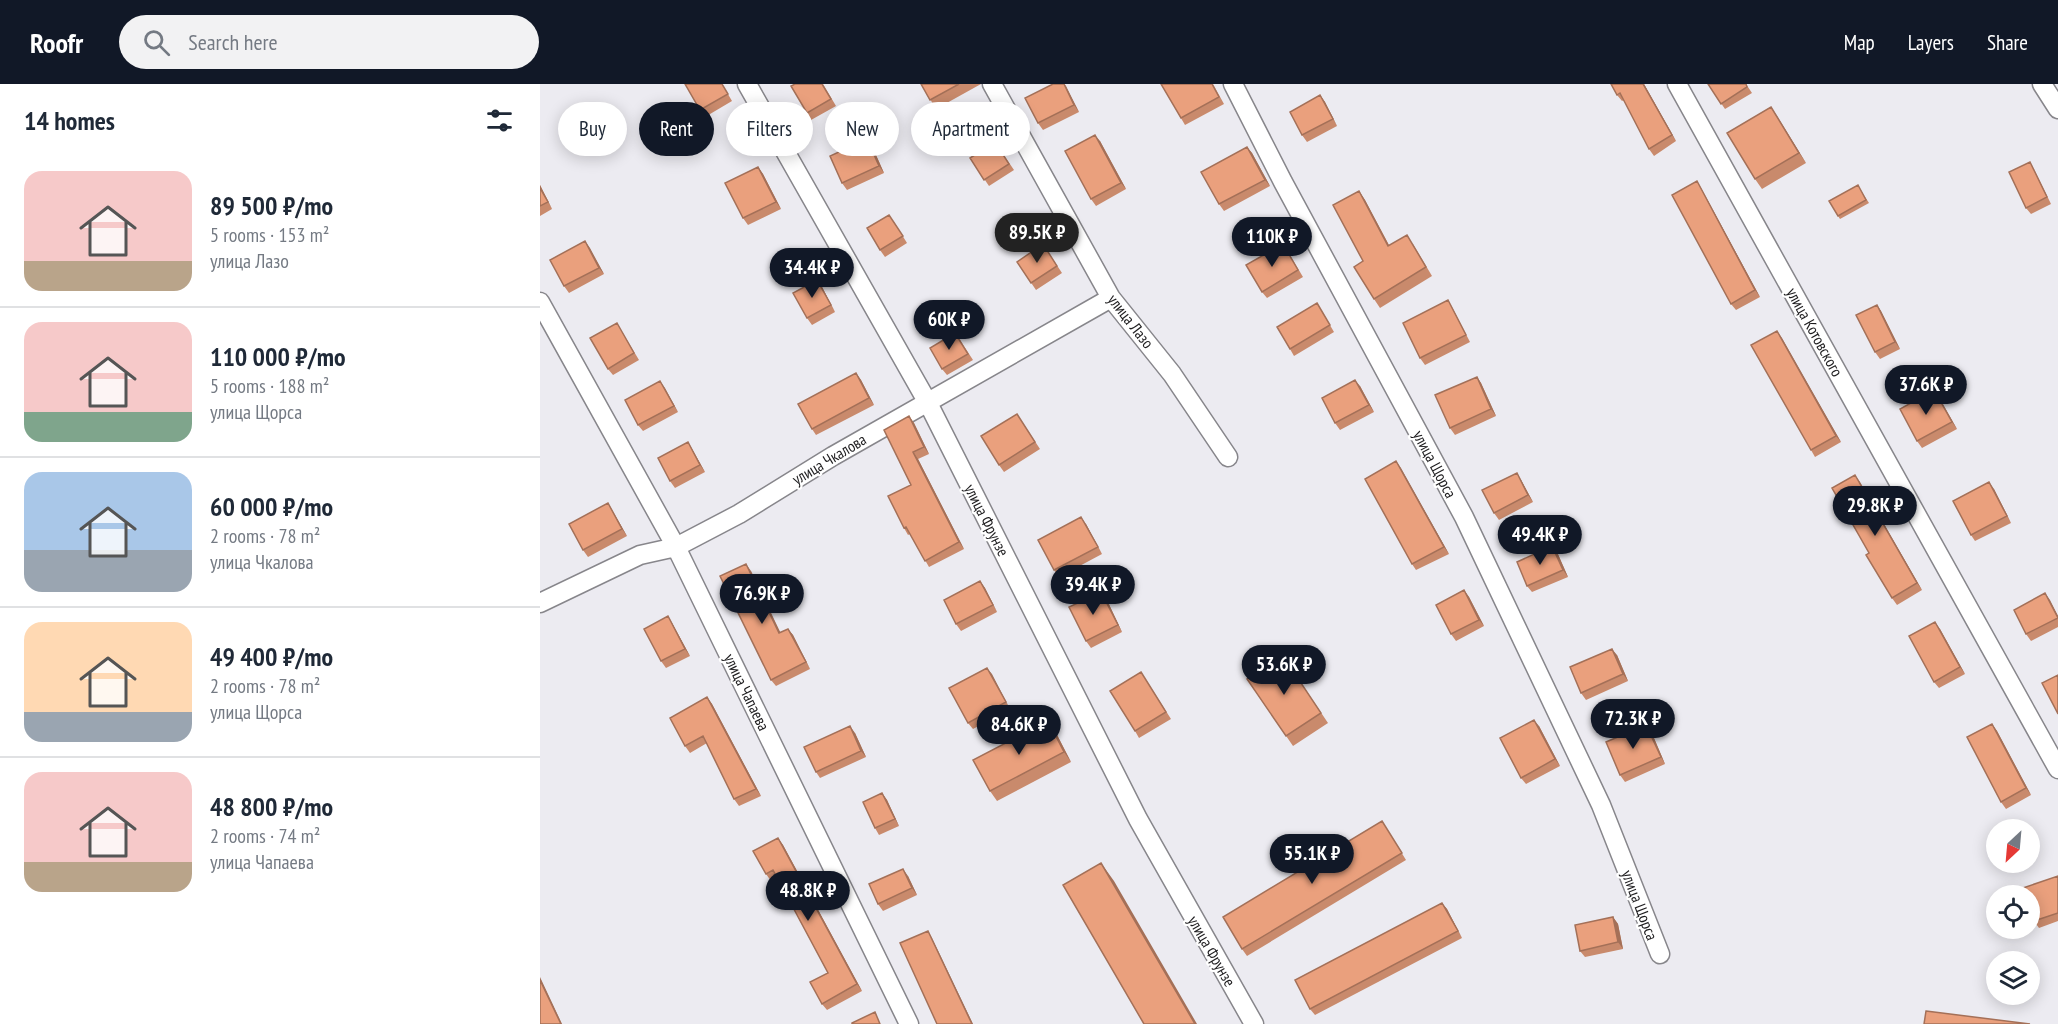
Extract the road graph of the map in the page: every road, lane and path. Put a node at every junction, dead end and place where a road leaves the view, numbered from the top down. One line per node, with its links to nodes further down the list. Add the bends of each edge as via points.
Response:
1 (747, 84): 9 (street, улица Фрунзе)
2 (992, 84): 7 (street, улица Лазо)
3 (1233, 84): 14 (street, улица Щорса, via 1464,517 1601,805)
4 (1677, 84): 13 (street, улица Котовского)
5 (2042, 84): 6 (street)
6 (2058, 109)
7 (1111, 298): 9 (street, улица Чкалова); 10 (street, улица Лазо, via 1172,374)
8 (540, 302): 11 (street, улица Чапаева)
9 (928, 404): 11 (street, улица Чкалова); 16 (street, улица Фрунзе, via 1138,819)
10 (1228, 457)
11 (676, 547): 12 (street, улица Чкалова, via 640,555); 15 (street, улица Чапаева)
12 (540, 603)
13 (2058, 770)
14 (1660, 954)
15 (909, 1024)
16 (1254, 1024)

